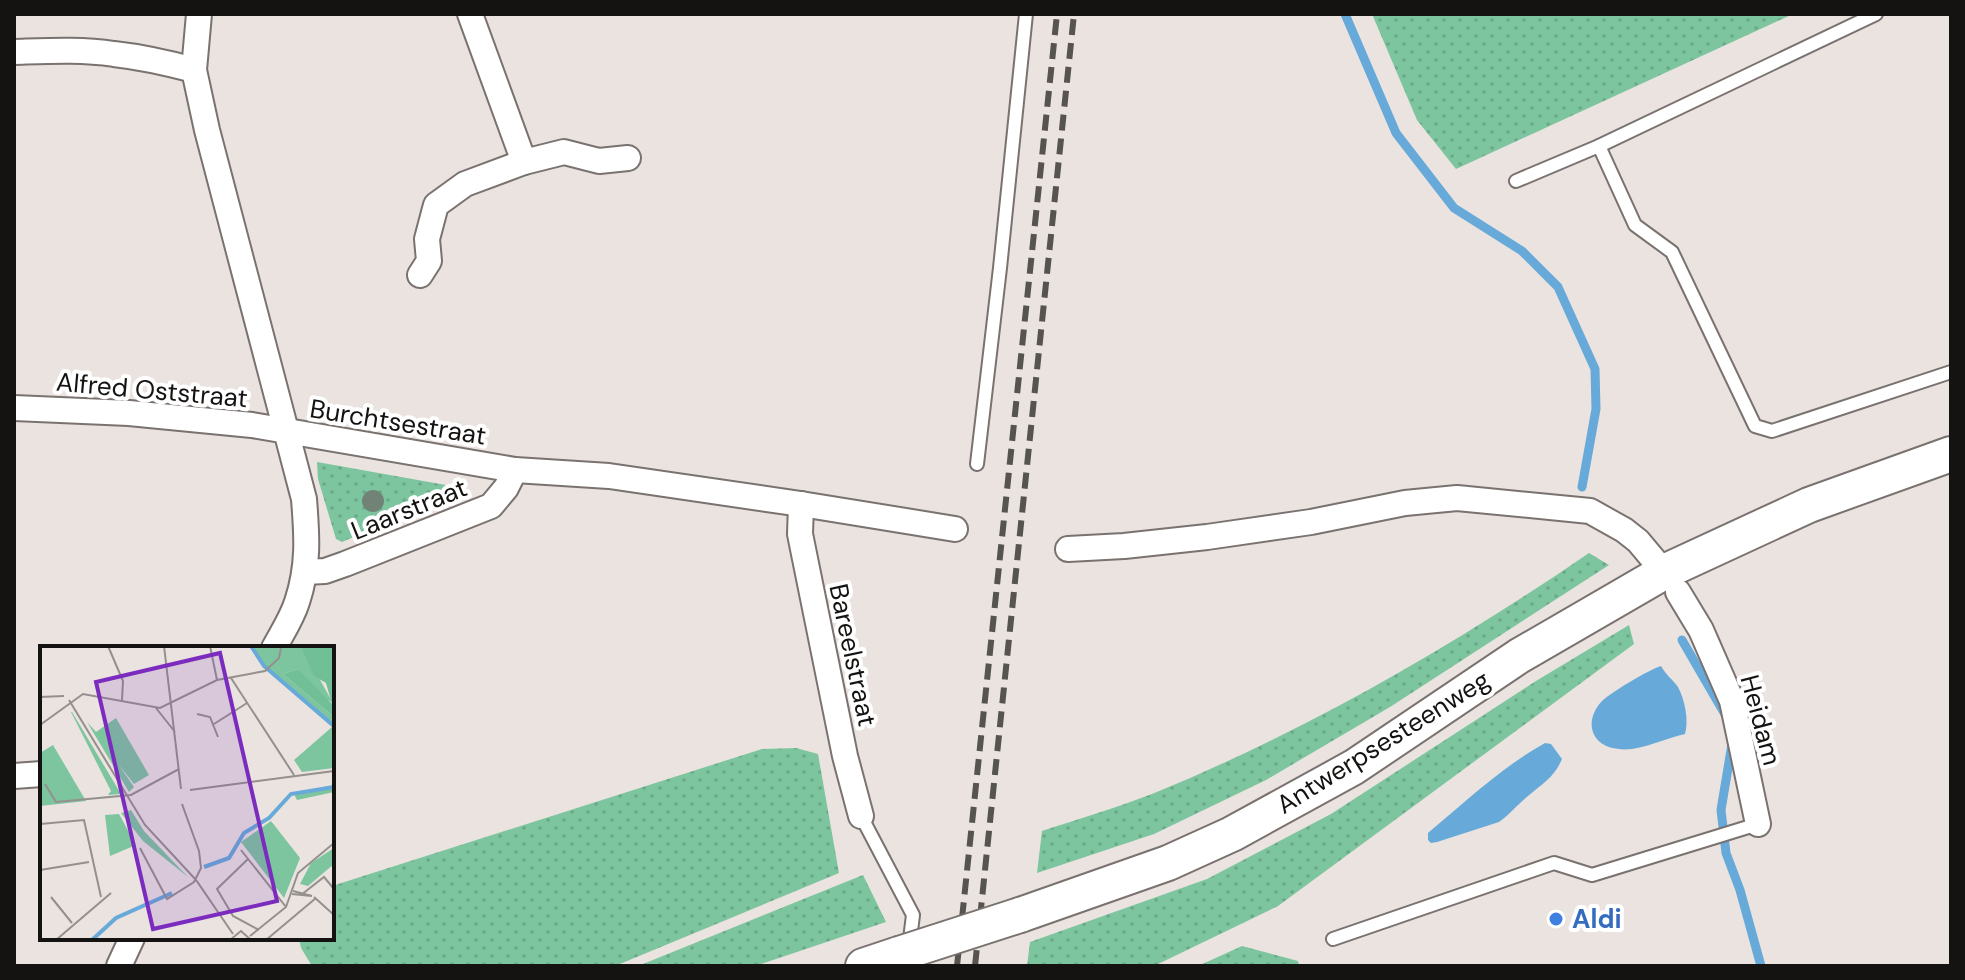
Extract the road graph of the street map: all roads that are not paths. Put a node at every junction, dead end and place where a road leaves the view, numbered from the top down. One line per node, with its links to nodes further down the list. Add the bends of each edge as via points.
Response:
1 (199, 14): 6 (street, Burchtsestraat)
2 (470, 14): 9 (street)
3 (1026, 14): 16 (lane)
4 (1876, 14): 7 (lane)
5 (14, 52): 6 (street, via 111,53)
6 (194, 70): 14 (street, Burchtsestraat)
7 (1599, 146): 10 (lane); 12 (lane, via 1635,225 1672,252 1755,426 1772,431)
8 (628, 158): 9 (street, via 599,161 564,152)
9 (524, 162): 11 (street, via 465,184 436,205 427,239 429,261)
10 (1516, 181)
11 (420, 275)
12 (1951, 372)
13 (14, 408): 14 (street, Alfred Oststraat, via 129,413)
14 (286, 431): 17 (street, Burchtsestraat); 21 (street, via 304,499)
15 (1951, 454): 22 (street, Antwerpsesteenweg, via 1809,505)
16 (977, 464)
17 (515, 470): 18 (street, Burchtsestraat, via 609,476); 21 (street, Laarstraat, via 491,506 335,568)
18 (801, 504): 19 (street, Burchtsestraat); 26 (street, Bareelstraat, via 800,534)
19 (955, 529)
20 (1068, 549): 22 (street, via 1207,537 1457,498 1590,511 1638,541)
21 (305, 572): 23 (street)
22 (1671, 582): 27 (street, Heidam, via 1701,630 1732,701); 30 (street, Antwerpsesteenweg, bridge, via 1519,656 1354,767 1207,846)
23 (275, 646)
24 (40, 774): 25 (street)
25 (14, 776)
26 (861, 816): 30 (lane, via 913,915)
27 (1748, 828): 28 (lane, via 1592,875 1554,863)
28 (1333, 939)
29 (131, 940): 31 (street)
30 (903, 960): 32 (street, Antwerpsesteenweg)
31 (119, 966)
32 (863, 966)

